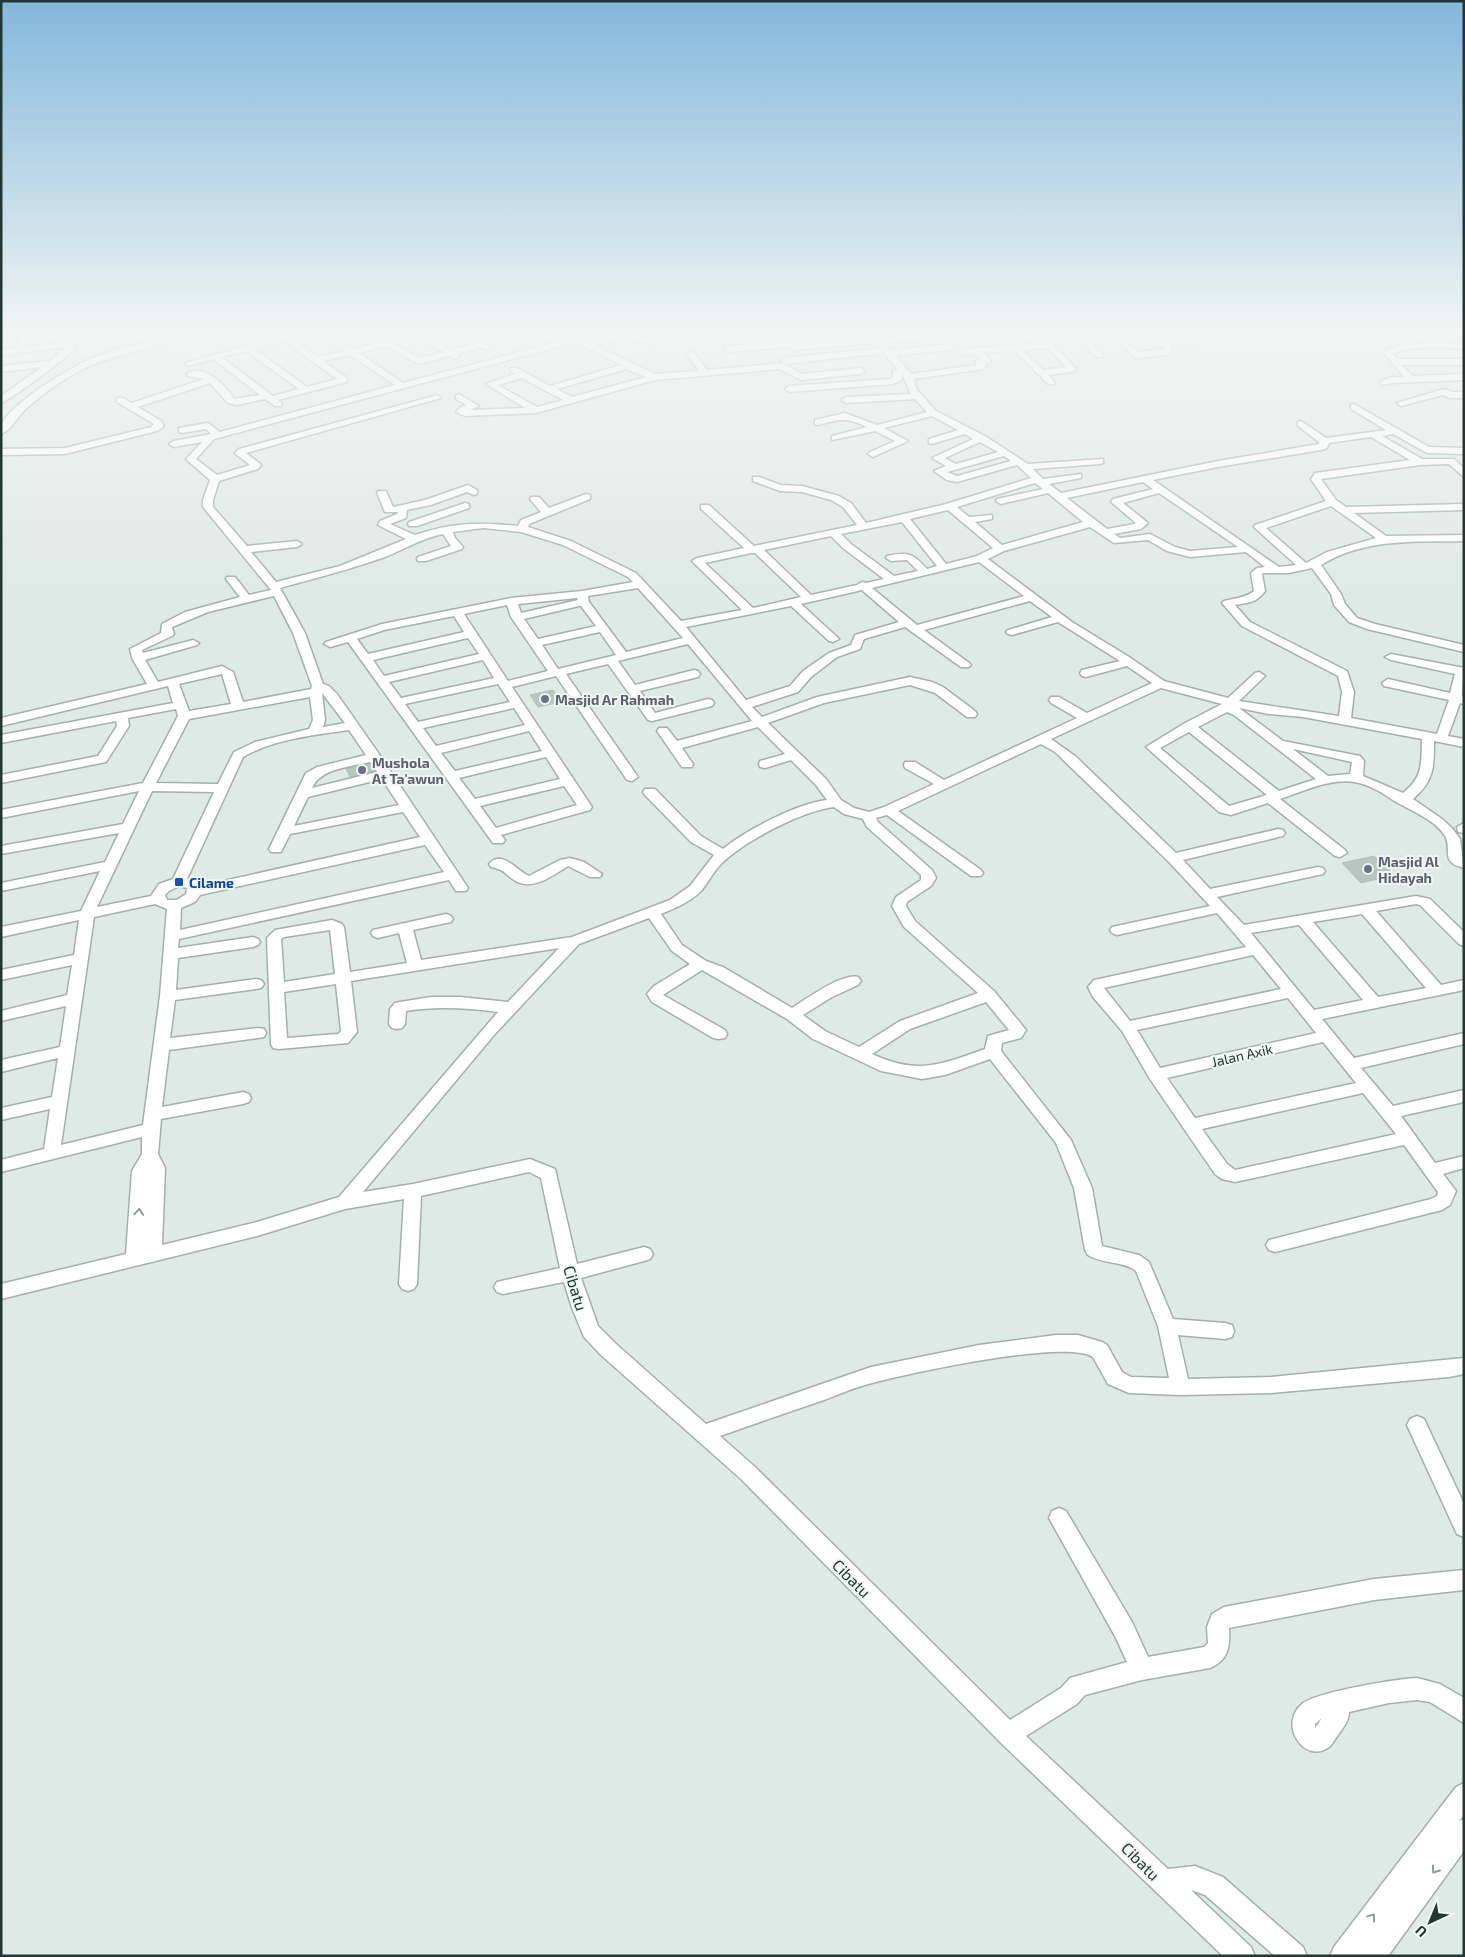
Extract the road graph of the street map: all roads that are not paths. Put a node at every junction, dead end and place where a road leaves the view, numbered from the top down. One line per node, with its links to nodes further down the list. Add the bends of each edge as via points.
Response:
1 (157, 422): 23 (street, via 159,426 154,429 65,451)
2 (265, 422): 16 (street)
3 (301, 422): 14 (street)
4 (348, 422): 14 (street)
5 (864, 422): 10 (street)
6 (896, 422): 10 (street)
7 (950, 422): 12 (street)
8 (1381, 422): 13 (street)
9 (1301, 424): 20 (street)
10 (873, 428): 17 (street); 25 (street, via 903,441)
11 (182, 430): 16 (street, via 208,426)
12 (966, 431): 18 (street); 19 (street)
13 (1396, 431): 15 (street); 22 (street, via 1427,450)
14 (313, 432): 32 (street, via 242,451 240,453 255,467)
15 (1374, 435): 20 (street); 27 (street)
16 (214, 436): 21 (street); 32 (street, via 191,459)
17 (836, 438)
18 (982, 438): 24 (street); 29 (street, via 937,458)
19 (932, 441)
20 (1324, 441): 35 (street, via 1321,447)
21 (174, 444)
22 (1464, 451)
23 (1, 452)
24 (1006, 453): 28 (street); 29 (street)
25 (873, 454)
26 (1100, 461): 28 (street)
27 (1420, 462): 30 (street, via 1451,461); 44 (street, via 1316,476)
28 (1022, 464): 29 (street, via 956,479 939,471); 34 (street)
29 (955, 467)
30 (1464, 474)
31 (1078, 476): 34 (street)
32 (215, 479): 74 (street, via 208,507)
33 (756, 479): 59 (street, via 780,488 802,489 835,498 847,505)
34 (1039, 480): 37 (street); 47 (street)
35 (1146, 480): 41 (street); 71 (street)
36 (436, 488): 45 (street, via 454,484 471,490)
37 (1050, 490): 41 (street); 43 (street)
38 (1157, 491): 64 (street, via 1117,500 1120,506 1143,523)
39 (382, 493): 50 (street, via 389,510)
40 (586, 496): 52 (street)
41 (1058, 497): 57 (street)
42 (534, 499): 52 (street)
43 (1001, 501)
44 (1332, 502): 51 (street); 79 (street, via 1259,527)
45 (427, 503): 50 (street); 53 (street)
46 (465, 506): 53 (street)
47 (950, 506): 55 (street); 56 (street)
48 (705, 507): 72 (street)
49 (1464, 507): 51 (street)
50 (403, 509): 65 (street, via 402,516 382,524)
51 (1345, 510): 68 (street)
52 (547, 512): 61 (street, via 525,522)
53 (443, 514): 58 (street); 60 (street)
54 (988, 517): 56 (street)
55 (904, 518): 59 (street); 80 (street)
56 (967, 521): 73 (street)
57 (1091, 523): 64 (street); 73 (street)
58 (412, 524)
59 (863, 526): 63 (street)
60 (461, 527): 61 (street, via 482,525); 62 (street)
61 (522, 529): 85 (street, via 588,552 628,572)
62 (447, 530): 67 (street); 77 (street, via 458,547)
63 (833, 532): 72 (street); 83 (street)
64 (1107, 532): 71 (street, via 1119,541 1150,536 1171,549 1190,554)
65 (404, 535): 67 (street); 69 (street)
66 (1464, 538): 68 (street)
67 (415, 539): 87 (street, via 351,566)
68 (1384, 539): 78 (street, via 1331,554)
69 (384, 543)
70 (297, 544): 74 (street)
71 (1248, 548): 81 (street)
72 (754, 549): 88 (street); 94 (street, via 698,561)
73 (1000, 549): 76 (street)
74 (243, 550): 87 (street)
75 (891, 558): 82 (street, via 910,557)
76 (982, 558): 80 (street); 89 (street)
77 (422, 559)
78 (1315, 564): 79 (street); 109 (street, via 1353,620)
79 (1303, 566): 81 (street)
80 (944, 568): 82 (street)
81 (1277, 571): 141 (street, via 1264,569 1256,572 1260,591 1257,595 1228,604 1246,624 1343,674 1348,692)
82 (926, 573): 83 (street)
83 (890, 579): 86 (street)
84 (231, 580): 91 (street)
85 (640, 584): 90 (street); 98 (street)
86 (862, 585): 88 (street); 99 (street)
87 (275, 589): 91 (street); 128 (street, via 307,650)
88 (807, 597): 93 (street)
89 (1031, 597): 97 (street); 99 (street)
90 (583, 598): 92 (street); 96 (street); 100 (street)
91 (247, 599): 112 (street, via 170,623 166,626 168,634 136,649)
92 (512, 601): 95 (street); 96 (street)
93 (792, 601): 94 (street); 104 (street)
94 (749, 610): 98 (street)
95 (457, 612): 102 (street); 103 (street, via 382,627)
96 (517, 617): 107 (street)
97 (1060, 618): 101 (street); 115 (street)
98 (678, 625): 105 (street)
99 (911, 626): 116 (street); 137 (street, via 860,637 856,646 833,655 807,674 794,689)
100 (602, 628): 107 (street); 114 (street)
101 (1012, 632)
102 (471, 634): 110 (street); 113 (street)
103 (351, 638): 108 (street); 113 (street)
104 (833, 639)
105 (691, 640): 114 (street); 137 (street)
106 (193, 643): 112 (street)
107 (535, 643): 118 (street)
108 (330, 644)
109 (1464, 649)
110 (486, 656): 122 (street); 123 (street)
111 (1391, 657): 117 (street)
112 (138, 658): 127 (street)
113 (365, 658): 122 (street)
114 (617, 658): 118 (street); 129 (street)
115 (1129, 662): 119 (street); 126 (street)
116 (965, 665)
117 (1462, 671): 130 (street)
118 (557, 672): 123 (street); 169 (street)
119 (1086, 673)
120 (694, 674): 129 (street)
121 (1259, 676): 135 (street)
122 (381, 680): 132 (street)
123 (503, 682): 132 (street); 134 (street)
124 (173, 683): 127 (street); 136 (street, via 225,670); 138 (street)
125 (1388, 683): 130 (street)
126 (1160, 684): 135 (street); 140 (street)
127 (154, 687): 143 (street)
128 (317, 689): 136 (street); 145 (street, via 324,689 333,697); 150 (street, via 319,720)
129 (632, 690): 133 (street, via 652,717)
130 (1460, 699): 154 (street)
131 (1055, 700): 140 (street)
132 (397, 702): 146 (street)
133 (708, 703)
134 (517, 704): 146 (street); 148 (street)
135 (1229, 705): 141 (street); 147 (street); 149 (street, via 1159,692); 157 (street)
136 (238, 706): 138 (street)
137 (744, 706): 144 (street)
138 (182, 711): 142 (street); 175 (street)
139 (971, 714): 144 (street, via 940,690 910,681 821,700)
140 (1086, 718): 155 (street)
141 (1344, 720): 152 (street)
142 (122, 721): 153 (street); 159 (street); 171 (street, via 106,756 99,761)
143 (1, 722)
144 (760, 722): 158 (street); 162 (street)
145 (352, 726): 150 (street); 163 (street)
146 (415, 726): 160 (street)
147 (1189, 726): 179 (street); 179 (street, via 1152,747 1227,810 1234,811)
148 (532, 727): 160 (street); 161 (street)
149 (1074, 729)
150 (315, 731): 176 (street, via 244,749)
151 (663, 731): 158 (street)
152 (1428, 736): 154 (street); 180 (street, via 1426,776 1422,784)
153 (1, 739)
154 (1441, 739): 156 (street)
155 (1046, 742): 174 (street); 195 (street)
156 (1464, 743)
157 (1280, 745): 170 (street, via 1356,759); 172 (street)
158 (674, 746): 164 (street)
159 (1, 749)
160 (432, 751): 168 (street)
161 (549, 753): 168 (street); 173 (street)
162 (794, 755): 165 (street); 181 (street, via 822,782)
163 (375, 757): 167 (street); 178 (street, via 315,772)
164 (687, 764)
165 (765, 764)
166 (910, 765): 174 (street)
167 (386, 774): 178 (street); 183 (street)
168 (451, 776): 182 (street)
169 (632, 777)
170 (1356, 778): 172 (street); 180 (street, via 1373,782)
171 (1, 779)
172 (1325, 780): 179 (street)
173 (567, 781): 182 (street); 182 (street, via 585,808 495,837)
174 (944, 785): 184 (street)
175 (148, 786): 176 (street); 185 (street); 187 (street)
176 (222, 788): 203 (street)
177 (650, 792): 194 (street, via 696,839)
178 (302, 794): 188 (street)
179 (1274, 798): 193 (street)
180 (1403, 800): 197 (street, via 1431,816 1448,832 1453,838 1454,858)
181 (836, 802): 186 (street, via 849,811); 194 (street, via 819,805 778,822)
182 (470, 804)
183 (407, 807): 188 (street); 190 (street)
184 (890, 810): 186 (street); 200 (street)
185 (1, 814)
186 (869, 816): 238 (street, via 872,824 929,878 901,900 899,906 909,924)
187 (128, 827): 192 (street); 198 (street)
188 (286, 830): 191 (street)
189 (1278, 833): 195 (street)
190 (428, 840): 202 (street); 206 (street)
191 (276, 849)
192 (1, 850)
193 (1340, 853)
194 (722, 854): 213 (street, via 685,898)
195 (1173, 858): 207 (street)
196 (496, 864): 201 (street, via 505,864 520,879 527,880 566,862 573,862)
197 (1464, 864)
198 (110, 865): 204 (street); 212 (street)
199 (1318, 871): 207 (street)
200 (976, 873)
201 (595, 874)
202 (452, 875): 205 (street); 222 (street)
203 (179, 882): 206 (street, via 192,884); 208 (street, via 160,890)
204 (1, 887)
205 (461, 888)
206 (196, 892): 209 (street, via 188,900)
207 (1209, 894): 210 (street)
208 (158, 899): 209 (street); 212 (street)
209 (174, 905): 222 (street)
210 (1221, 908): 217 (street); 218 (street)
211 (1365, 908): 215 (street); 221 (street, via 1421,900); 236 (street)
212 (87, 913): 219 (street); 227 (street)
213 (653, 913): 223 (street); 228 (street, via 677,948)
214 (446, 919): 216 (street)
215 (1303, 920): 218 (street); 241 (street)
216 (405, 927): 220 (street); 229 (street)
217 (1118, 930)
218 (1242, 930): 225 (street)
219 (1, 932)
220 (378, 933)
221 (1461, 935)
222 (174, 936): 226 (street)
223 (574, 941): 229 (street); 242 (street)
224 (253, 942): 226 (street)
225 (1257, 949): 237 (street); 247 (street, via 1100,984 1096,987 1098,993)
226 (172, 954): 239 (street)
227 (81, 958): 230 (street); 240 (street)
228 (701, 964): 243 (street, via 718,970); 249 (street, via 659,990 657,998)
229 (415, 966): 231 (street)
230 (1, 975)
231 (343, 979): 235 (street); 235 (street, via 337,927 332,925 280,933 274,938); 235 (street, via 349,1032 342,1039 282,1045 278,1042)
232 (853, 981): 243 (street)
233 (256, 984): 239 (street)
234 (1464, 985): 236 (street)
235 (277, 988)
236 (1436, 990): 241 (street)
237 (1292, 992): 245 (street); 247 (street)
238 (989, 995): 254 (street, via 1018,1030 1015,1034 994,1040); 255 (street, via 905,1025)
239 (168, 996): 252 (street)
240 (74, 999): 244 (street); 253 (street)
241 (1373, 1002): 245 (street)
242 (510, 1008): 246 (street, via 431,1002 400,1007); 273 (street)
243 (792, 1015): 255 (street, via 819,1035)
244 (1, 1016)
245 (1311, 1016): 250 (street)
246 (397, 1024)
247 (1127, 1027): 258 (street)
248 (258, 1033): 252 (street)
249 (719, 1034)
250 (1327, 1036): 256 (street); 258 (street, Jalan Axik)
251 (1464, 1038): 256 (street)
252 (162, 1045): 265 (street)
253 (66, 1051): 257 (street); 262 (street)
254 (993, 1052): 255 (street, via 945,1069 922,1073 887,1067); 281 (street, via 1063,1140 1083,1188 1094,1250 1103,1256 1141,1264)
255 (860, 1054)
256 (1350, 1065): 259 (street)
257 (1, 1066)
258 (1156, 1075): 266 (street)
259 (1367, 1086): 263 (street); 266 (street)
260 (1464, 1096): 263 (street)
261 (243, 1098): 265 (street)
262 (59, 1101): 264 (street); 268 (street)
263 (1388, 1113): 267 (street)
264 (1, 1114)
265 (152, 1121): 268 (street); 276 (street, via 150,1154 141,1171)
266 (1192, 1124): 267 (street, via 1221,1169 1235,1176)
267 (1407, 1138): 271 (street)
268 (52, 1152): 270 (street)
269 (1464, 1162): 271 (street)
270 (1, 1166)
271 (1432, 1170): 274 (street, via 1447,1191 1444,1200 1436,1204)
272 (413, 1191): 273 (street); 277 (street, Cibatu, via 530,1165 549,1174); 278 (street)
273 (345, 1202): 276 (street)
274 (1275, 1244)
275 (644, 1254): 277 (street)
276 (144, 1258): 280 (street)
277 (570, 1273): 279 (street); 286 (street, Cibatu, via 591,1331)
278 (408, 1284)
279 (503, 1287)
280 (1, 1292)
281 (1167, 1326): 282 (street); 284 (street)
282 (1225, 1331)
283 (1464, 1366): 284 (street, via 1272,1385)
284 (1180, 1387): 286 (street, via 1122,1383 1115,1378 1100,1351 1078,1343 1056,1343 979,1353 871,1375)
285 (1417, 1425): 288 (street)
286 (704, 1433): 293 (street, Cibatu, via 748,1473)
287 (1059, 1518): 290 (street, via 1124,1630)
288 (1463, 1522)
289 (1464, 1580): 290 (street, via 1438,1581 1224,1618 1218,1626 1219,1647 1210,1657)
290 (1142, 1670): 293 (street, via 1078,1686 1069,1696)
291 (1338, 1704): 292 (street, via 1404,1689 1426,1690 1440,1695)
292 (1464, 1712)
293 (1008, 1734): 296 (street, Cibatu)
294 (1464, 1795): 299 (street, one-way to 294)
295 (1464, 1831): 300 (street, one-way to 300)
296 (1162, 1882): 297 (street, Cibatu); 298 (street, via 1187,1877 1201,1879 1214,1886)
297 (1242, 1956)
298 (1294, 1956)
299 (1343, 1956)
300 (1372, 1956)

